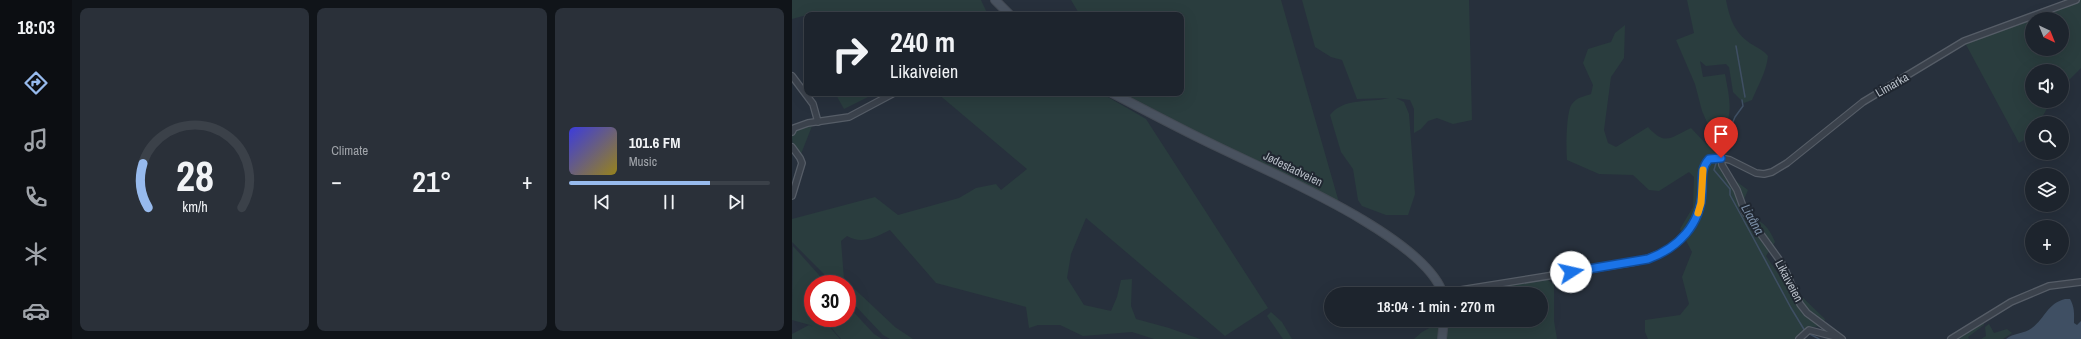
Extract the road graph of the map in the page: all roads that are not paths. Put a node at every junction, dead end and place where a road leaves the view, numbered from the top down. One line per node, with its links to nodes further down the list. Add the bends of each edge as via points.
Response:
1 (995, 0): 3 (main road)
2 (2076, 0): 12 (street, Limarka, via 1964,41 1863,102 1787,163 1772,172 1756,173)
3 (1007, 12)
4 (792, 76): 5 (street)
5 (804, 92)
6 (807, 96): 9 (street, via 813,104)
7 (888, 96): 9 (street, via 849,117)
8 (1118, 96): 15 (main road, Jødestadveien, via 1360,218 1418,260 1436,278)
9 (818, 122): 10 (street, via 794,128)
10 (792, 132)
11 (792, 147): 13 (street, via 802,164)
12 (1721, 158): 16 (street, via 1709,159 1703,168 1701,203 1688,232 1681,241 1660,255 1635,262); 18 (street, Likaiveien, via 1722,165 1738,190 1745,212 1783,265 1800,304 1807,313)
13 (792, 196)
14 (2081, 282): 21 (street, via 2049,286 2011,302)
15 (1440, 287)
16 (1485, 287)
17 (1443, 327): 19 (main road)
18 (1839, 338): 20 (street, via 1809,330)
19 (1442, 339)
20 (1799, 339)
21 (1951, 339)

